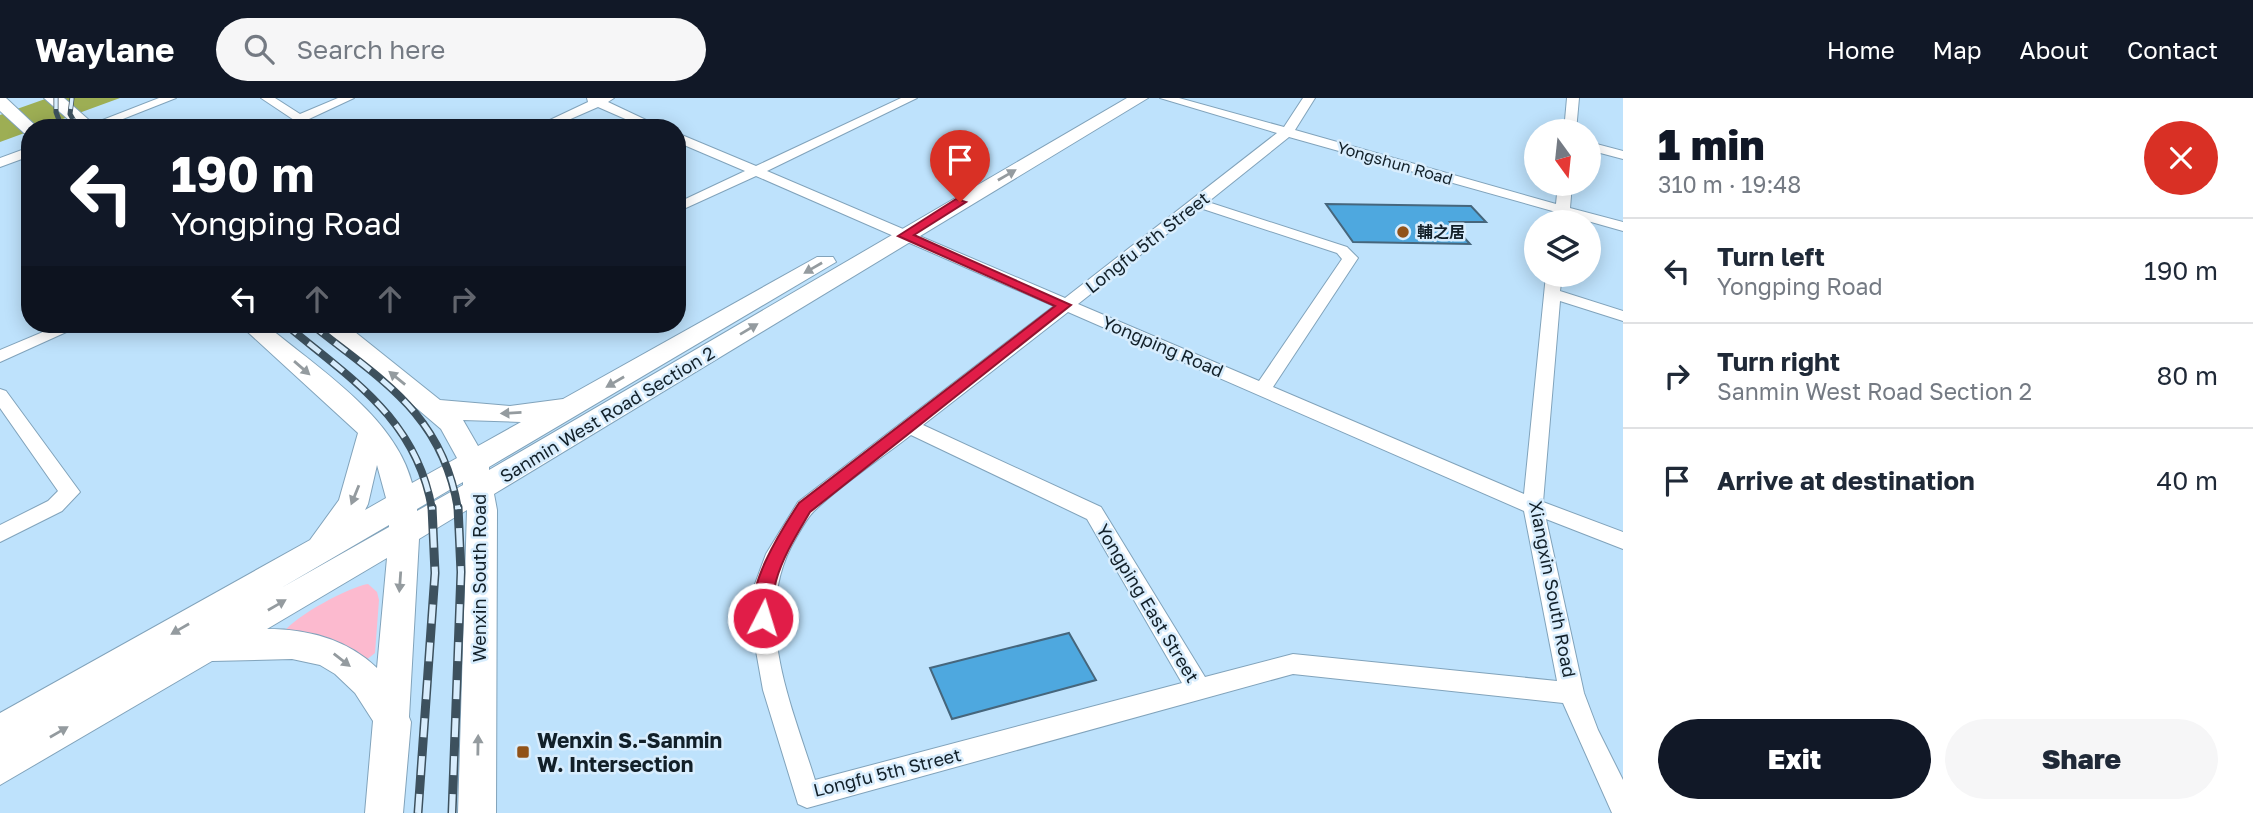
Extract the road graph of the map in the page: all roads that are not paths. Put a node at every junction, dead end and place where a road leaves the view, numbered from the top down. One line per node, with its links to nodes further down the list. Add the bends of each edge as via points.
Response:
1 (53, 98): 14 (street)
2 (170, 98): 15 (street)
3 (267, 98): 13 (street)
4 (348, 98): 13 (street)
5 (911, 98): 26 (street)
6 (1104, 98): 32 (street, Sanmin West Road Section 2)
7 (1139, 98): 32 (street, Sanmin West Road Section 2, one-way to 7)
8 (1166, 98): 20 (street, Yongshun Road)
9 (1309, 98): 20 (street, Longfu 5th Street)
10 (1573, 98): 18 (street)
11 (598, 100): 16 (street); 17 (street)
12 (0, 102): 19 (street)
13 (300, 118)
14 (78, 119)
15 (113, 119)
16 (557, 119)
17 (638, 119)
18 (1571, 119)
19 (21, 121)
20 (1286, 132): 27 (street, Longfu 5th Street); 29 (street, Yongshun Road)
21 (686, 140): 26 (street, Yongping Road)
22 (1601, 149): 24 (street)
23 (21, 155): 25 (street)
24 (1623, 155)
25 (0, 163)
26 (758, 172): 28 (street); 32 (street, Yongping Road)
27 (1198, 202): 35 (street, Longfu 5th Street); 41 (street, via 1342,250 1350,258)
28 (686, 204)
29 (1542, 210)
30 (1601, 223): 31 (street, Yongshun Road)
31 (1623, 227)
32 (895, 231): 35 (street, Yongping Road); 43 (street, Sanmin West Road Section 2, one-way to 43); 47 (street, Sanmin West Road Section 2, one-way to 32)
33 (1553, 287): 48 (street, Xiangxin South Road)
34 (1560, 287): 36 (street)
35 (1065, 305): 41 (street, Yongping Road); 45 (street, Longfu 5th Street)
36 (1623, 316)
37 (55, 333): 40 (street)
38 (261, 333): 46 (street, one-way to 46)
39 (341, 333): 44 (street, Wenxin South Road, one-way to 39)
40 (0, 356)
41 (1263, 388): 48 (street, Yongping Road)
42 (0, 395): 50 (street, via 70,492 55,506)
43 (579, 403): 44 (street, one-way to 44, via 510,415); 47 (street, Sanmin West Road Section 2)
44 (432, 408): 47 (street, Wenxin South Road, via 451,423)
45 (908, 426): 54 (street, Yongping East Street, via 1094,513); 54 (street, Longfu 5th Street, via 804,508 779,548 766,583 763,637 807,795)
46 (372, 430): 49 (street, via 394,470); 52 (street, one-way to 52, via 353,504)
47 (477, 476): 49 (street, Sanmin West Road Section 2); 61 (street, Wenxin South Road, one-way to 47, via 482,510)
48 (1533, 506): 51 (street, Yongping Road); 55 (street, Xiangxin South Road)
49 (403, 517): 52 (street, Sanmin West Road Section 2); 53 (street, Sanmin West Road Section 2, one-way to 49); 56 (street, one-way to 56)
50 (0, 534)
51 (1623, 541)
52 (318, 551): 57 (street, Sanmin West Road Section 2, one-way to 57)
53 (204, 647): 56 (street, one-way to 56, via 293,644 333,653 363,677); 58 (street, Sanmin West Road Section 2, one-way to 53)
54 (1199, 689): 55 (street, Longfu 5th Street, via 1293,664)
55 (1572, 693): 59 (street, Xiangxin South Road)
56 (393, 722): 60 (street)
57 (0, 732)
58 (0, 767)
59 (1623, 808)
60 (384, 813)
61 (477, 813)

